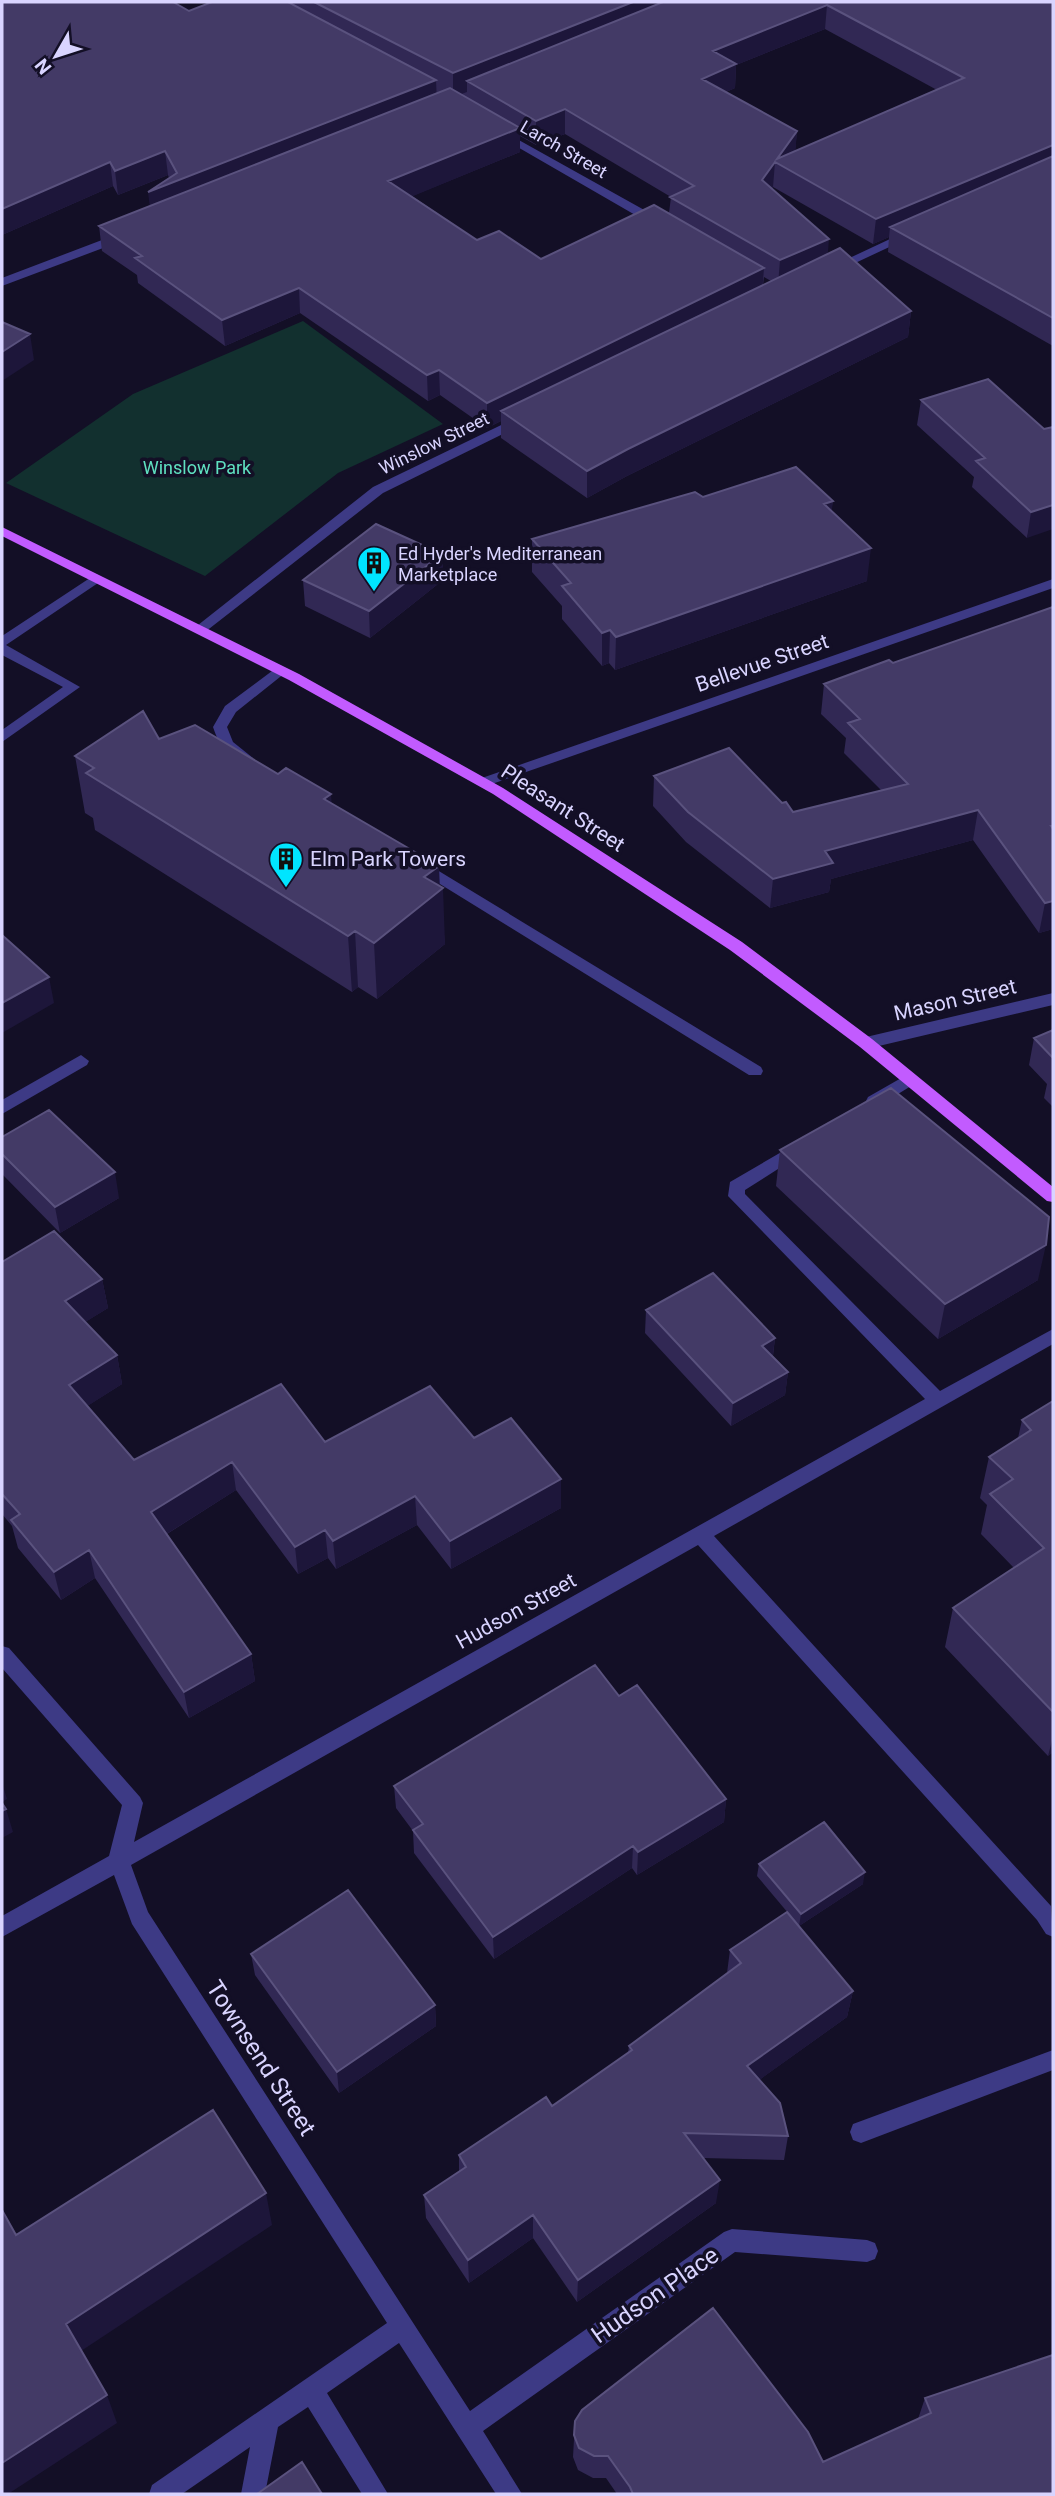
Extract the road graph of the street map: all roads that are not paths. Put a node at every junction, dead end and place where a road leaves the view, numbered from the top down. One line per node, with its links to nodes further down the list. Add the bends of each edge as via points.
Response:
1 (489, 126): 4 (street, Larch Street)
2 (925, 228): 5 (street)
3 (137, 230): 6 (street)
4 (674, 232)
5 (823, 273)
6 (2, 282)
7 (532, 415): 11 (street, Winslow Street, via 378,490)
8 (2, 531): 9 (main road, Pleasant Street)
9 (96, 578): 11 (main road, Pleasant Street); 12 (street)
10 (1053, 583): 17 (street, Bellevue Street)
11 (200, 629): 14 (main road, Pleasant Street)
12 (2, 642)
13 (2, 649): 15 (street, via 73,687)
14 (280, 670): 16 (street, via 230,709 220,727 227,745); 17 (main road, Pleasant Street)
15 (2, 737)
16 (258, 766)
17 (484, 782): 20 (main road, Pleasant Street, via 726,940)
18 (405, 856): 22 (street)
19 (1053, 999): 20 (street, Mason Street)
20 (866, 1043): 23 (main road, Pleasant Street)
21 (81, 1061): 24 (street)
22 (755, 1072)
23 (910, 1079): 25 (street); 27 (main road, Pleasant Street)
24 (2, 1108)
25 (862, 1109)
26 (816, 1137): 29 (street, via 736,1186 737,1196)
27 (1053, 1196)
28 (1053, 1336): 29 (street, Hudson Street)
29 (938, 1400): 30 (street, Hudson Street)
30 (700, 1534): 32 (street, Hudson Street); 33 (street)
31 (2, 1654): 32 (street, via 133,1803)
32 (119, 1859): 34 (street, Hudson Street); 38 (street, Townsend Street, via 139,1917)
33 (1050, 1916)
34 (2, 1927)
35 (1053, 2060): 36 (street)
36 (862, 2132)
37 (867, 2251): 41 (street, Hudson Place, via 732,2240)
38 (402, 2328): 39 (street); 41 (street, Townsend Street)
39 (312, 2392): 40 (street); 44 (street)
40 (267, 2421): 42 (street); 43 (street)
41 (467, 2428): 45 (street, Townsend Street)
42 (161, 2494)
43 (254, 2494)
44 (376, 2494)
45 (510, 2494)

